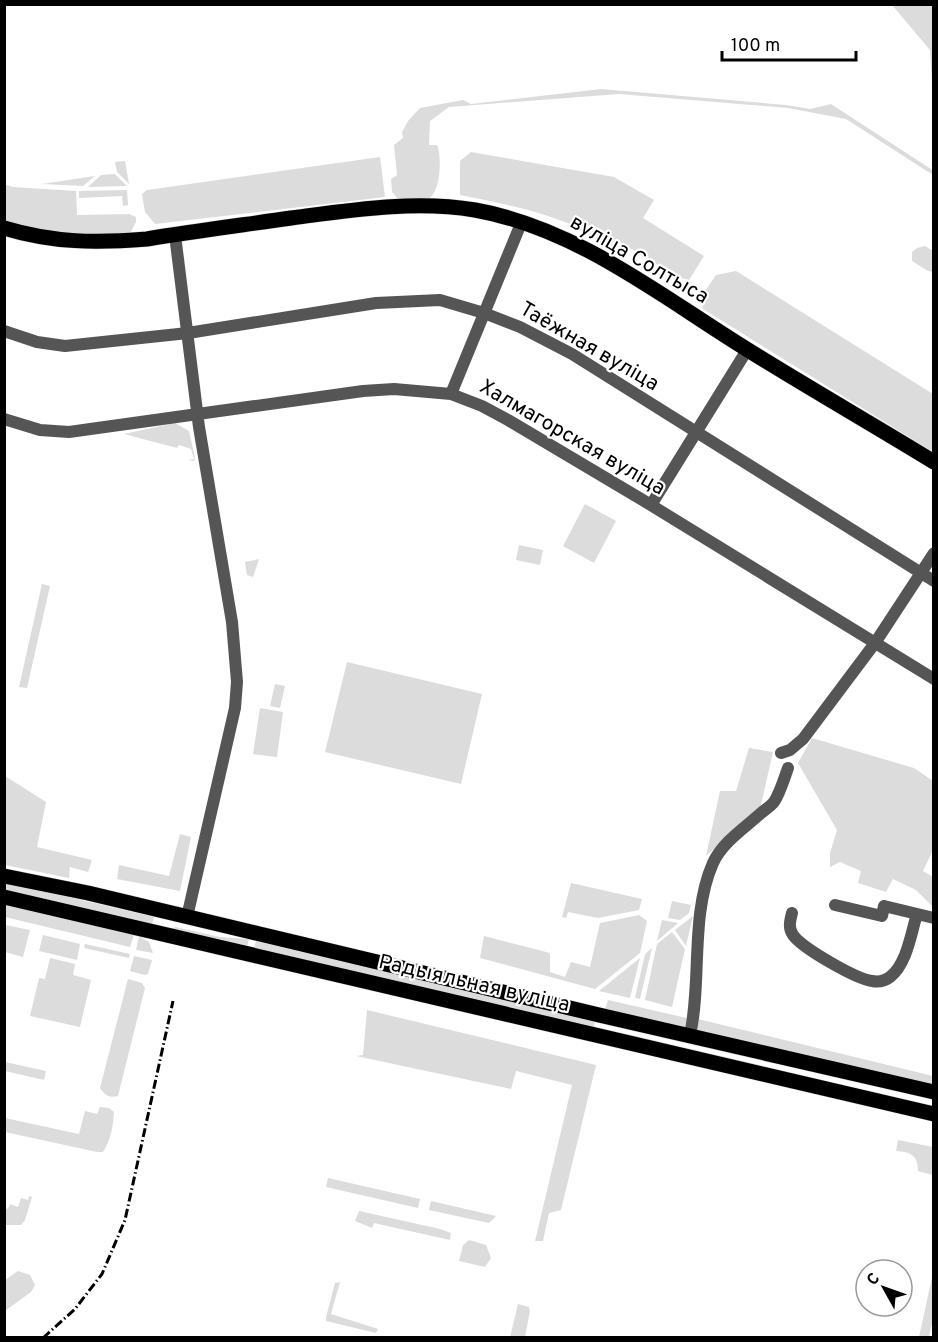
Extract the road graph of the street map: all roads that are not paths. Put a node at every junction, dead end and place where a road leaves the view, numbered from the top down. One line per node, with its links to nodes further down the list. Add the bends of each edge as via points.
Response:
1 (522, 221): 3 (main road, вуліца Солтыса, via 475,210 390,206); 4 (street); 7 (main road, вуліца Солтыса, via 605,261)
2 (4, 228): 3 (main road, вуліца Солтыса, via 73,242)
3 (175, 235): 6 (street)
4 (484, 313): 6 (street, Таёжная вуліца, via 440,300 376,303); 8 (street); 11 (street, Таёжная вуліца, via 572,354)
5 (4, 331): 6 (street, Таёжная вуліца, via 65,346)
6 (188, 333): 9 (street)
7 (747, 350): 11 (street); 12 (main road, вуліца Солтыса)
8 (451, 394): 9 (street, Халмагорская вуліца, via 363,391); 13 (street, Халмагорская вуліца, via 508,420)
9 (197, 415): 10 (street, Халмагорская вуліца, via 69,432 40,430); 26 (street, via 232,622 237,682 236,708)
10 (4, 419)
11 (696, 432): 13 (street); 15 (street, Таёжная вуліца)
12 (933, 462)
13 (651, 505): 17 (street, Халмагорская вуліца)
14 (933, 553): 15 (street)
15 (921, 573): 16 (street, Таёжная вуліца); 17 (street)
16 (933, 581)
17 (875, 644): 18 (street, Халмагорская вуліца); 19 (street, via 802,739)
18 (933, 679)
19 (781, 753)
20 (788, 768): 28 (street, via 774,802 727,843 710,871 696,954)
21 (4, 876): 26 (main road, Радыяльная вуліца)
22 (4, 897): 30 (main road, Радыяльная вуліца)
23 (835, 905): 25 (street, via 882,916 885,906)
24 (792, 913): 25 (street, via 790,928 803,945 841,969 880,982 896,971)
25 (917, 914): 27 (street)
26 (187, 917): 28 (main road, Радыяльная вуліца)
27 (933, 918)
28 (690, 1035): 29 (main road, Радыяльная вуліца)
29 (815, 1065): 30 (main road); 31 (main road, Радыяльная вуліца)
30 (811, 1086): 32 (main road, Радыяльная вуліца)
31 (933, 1092)
32 (933, 1114)

